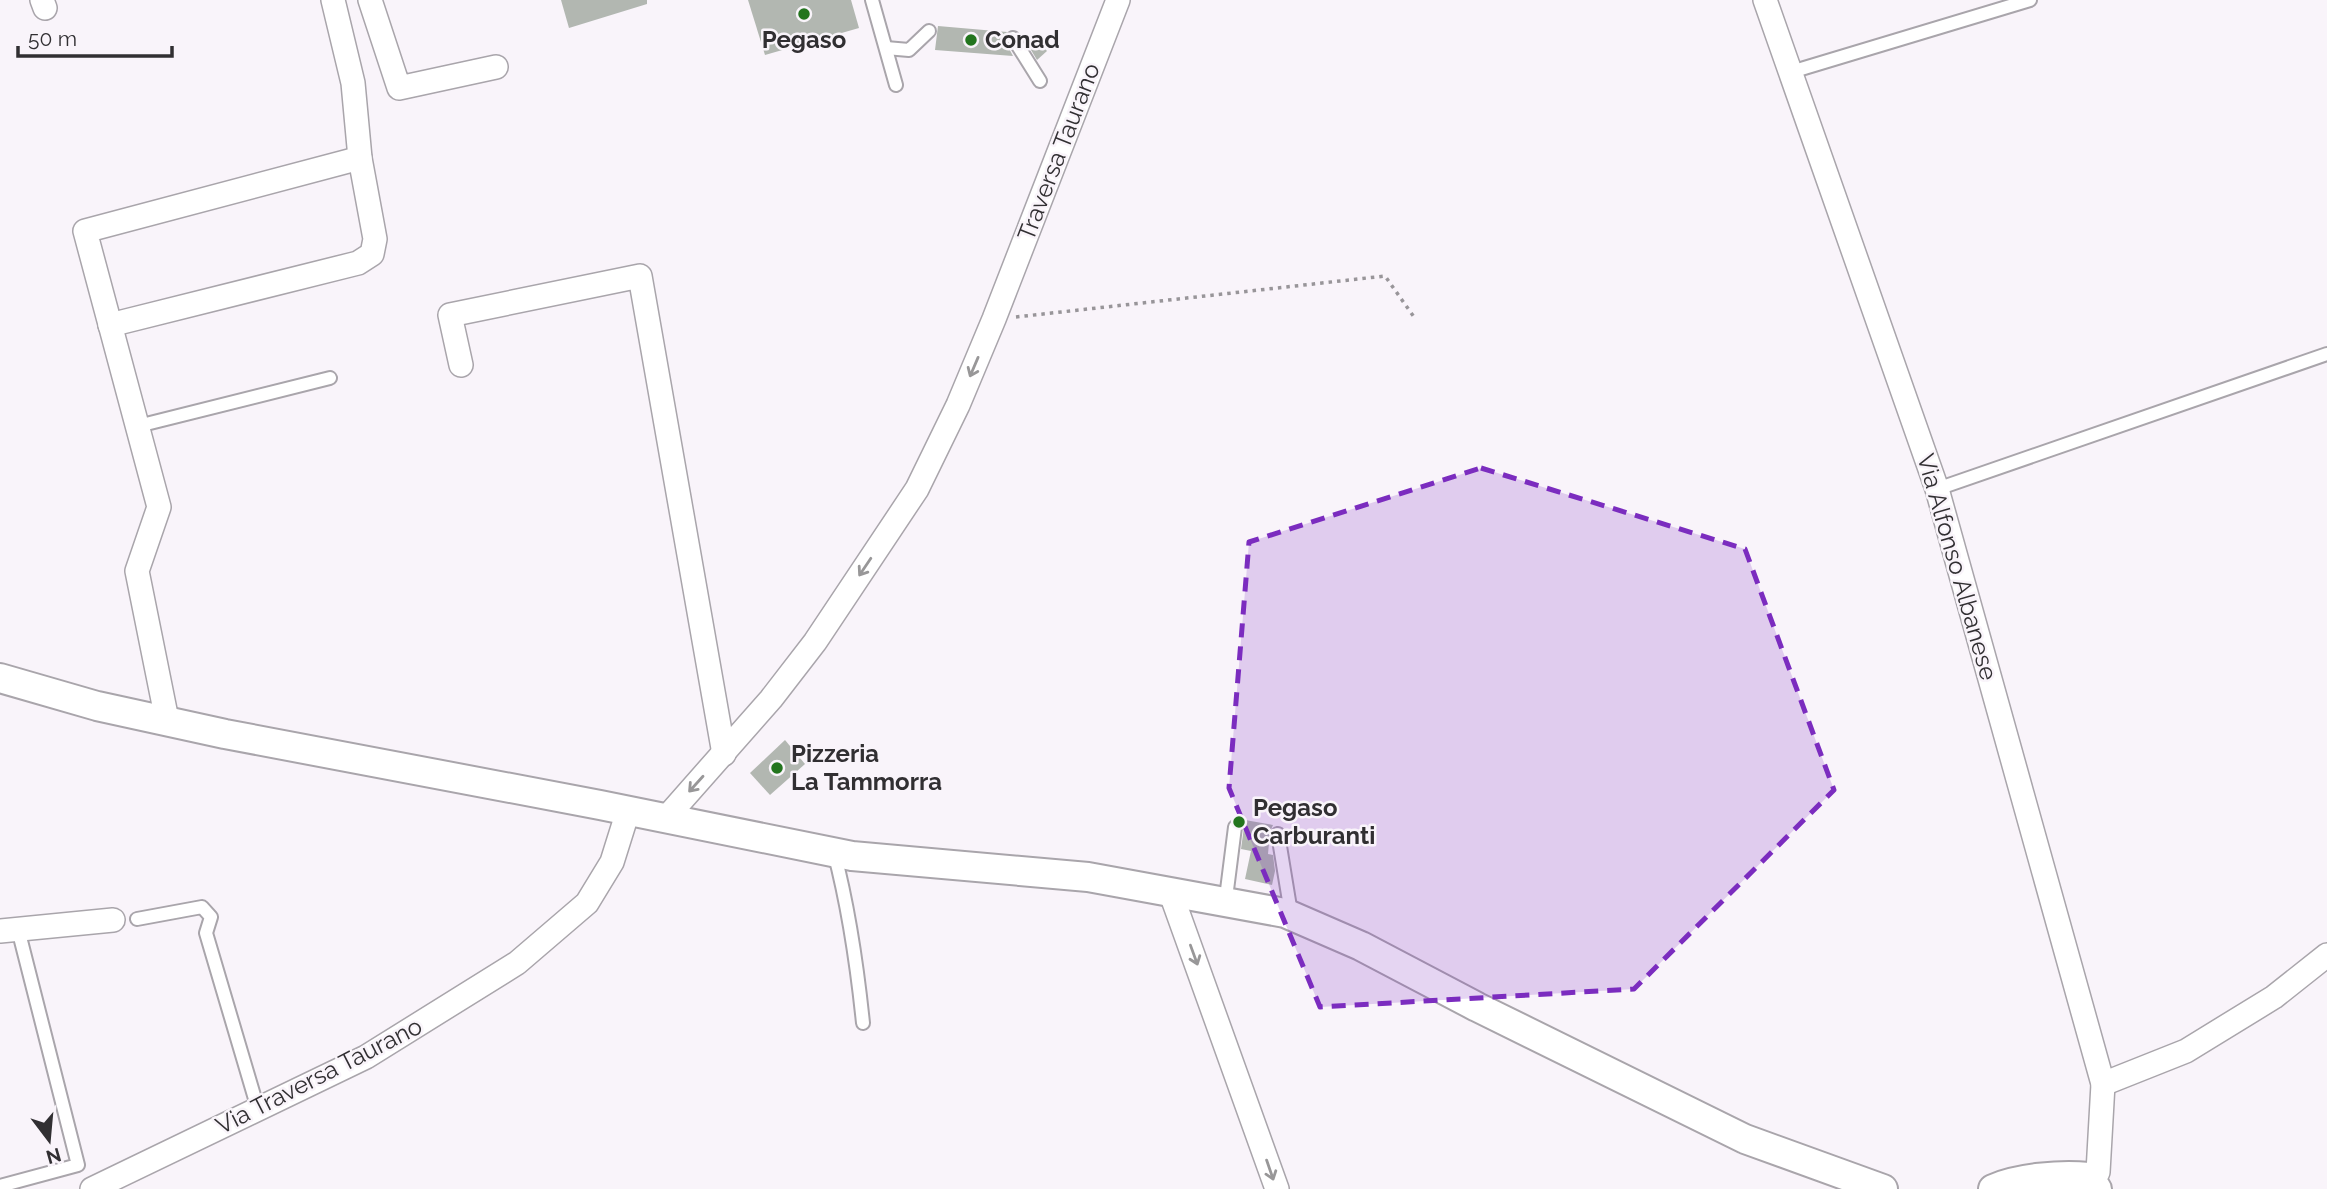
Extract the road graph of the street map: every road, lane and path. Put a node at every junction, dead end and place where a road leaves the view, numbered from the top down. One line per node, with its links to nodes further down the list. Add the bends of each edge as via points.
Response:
1 (333, 0): 14 (street, via 353,83)
2 (370, 0): 10 (street, via 399,88)
3 (872, 0): 9 (lane)
4 (1118, 0): 15 (street, Traversa Taurano)
5 (1765, 0): 11 (street, Via Alfonso Albanese)
6 (2030, 0): 11 (lane)
7 (929, 32): 9 (lane, via 909,50)
8 (1013, 38): 12 (lane)
9 (886, 48): 13 (lane)
10 (496, 67)
11 (1791, 72): 22 (street, Via Alfonso Albanese)
12 (1040, 81)
13 (896, 85)
14 (360, 158): 17 (street, via 375,239 372,254 358,263); 17 (street, via 85,230)
15 (997, 312): 16 (path, via 1385,276); 25 (street, Traversa Taurano, one-way to 25, via 917,489 815,642)
16 (1414, 317)
17 (110, 325): 21 (street)
18 (2327, 354): 22 (lane)
19 (461, 365): 25 (street, via 450,315 640,276)
20 (330, 378): 21 (lane)
21 (138, 426): 24 (street, via 159,507 137,571)
22 (1937, 489): 39 (street, Via Alfonso Albanese)
23 (0, 678): 24 (street)
24 (167, 720): 26 (street)
25 (724, 754): 27 (street, Traversa Taurano, one-way to 27)
26 (628, 811): 27 (street); 40 (street, Via Traversa Taurano, via 612,862 587,902 517,963 366,1057)
27 (666, 818): 30 (street, via 737,824)
28 (1235, 827): 32 (lane, via 1227,890)
29 (1278, 834): 33 (lane)
30 (834, 852): 31 (street, via 1088,877); 38 (lane, via 847,902)
31 (1170, 891): 32 (street); 44 (street, one-way to 44)
32 (1220, 901): 33 (street)
33 (1291, 916): 45 (street, via 1361,946 1745,1139)
34 (137, 919): 40 (lane, via 202,907 211,917 206,933)
35 (113, 920): 36 (street)
36 (9, 930): 42 (lane, via 78,1165)
37 (2327, 955): 39 (street, via 2274,997 2186,1051)
38 (863, 1023)
39 (2103, 1084): 41 (street, Via Alfonso Albanese, via 2100,1145)
40 (258, 1109): 43 (street, Via Traversa Taurano)
41 (2087, 1182): 46 (street, via 2004,1184)
42 (0, 1186)
43 (92, 1189)
44 (1277, 1189)
45 (1883, 1189)
46 (1993, 1189)

